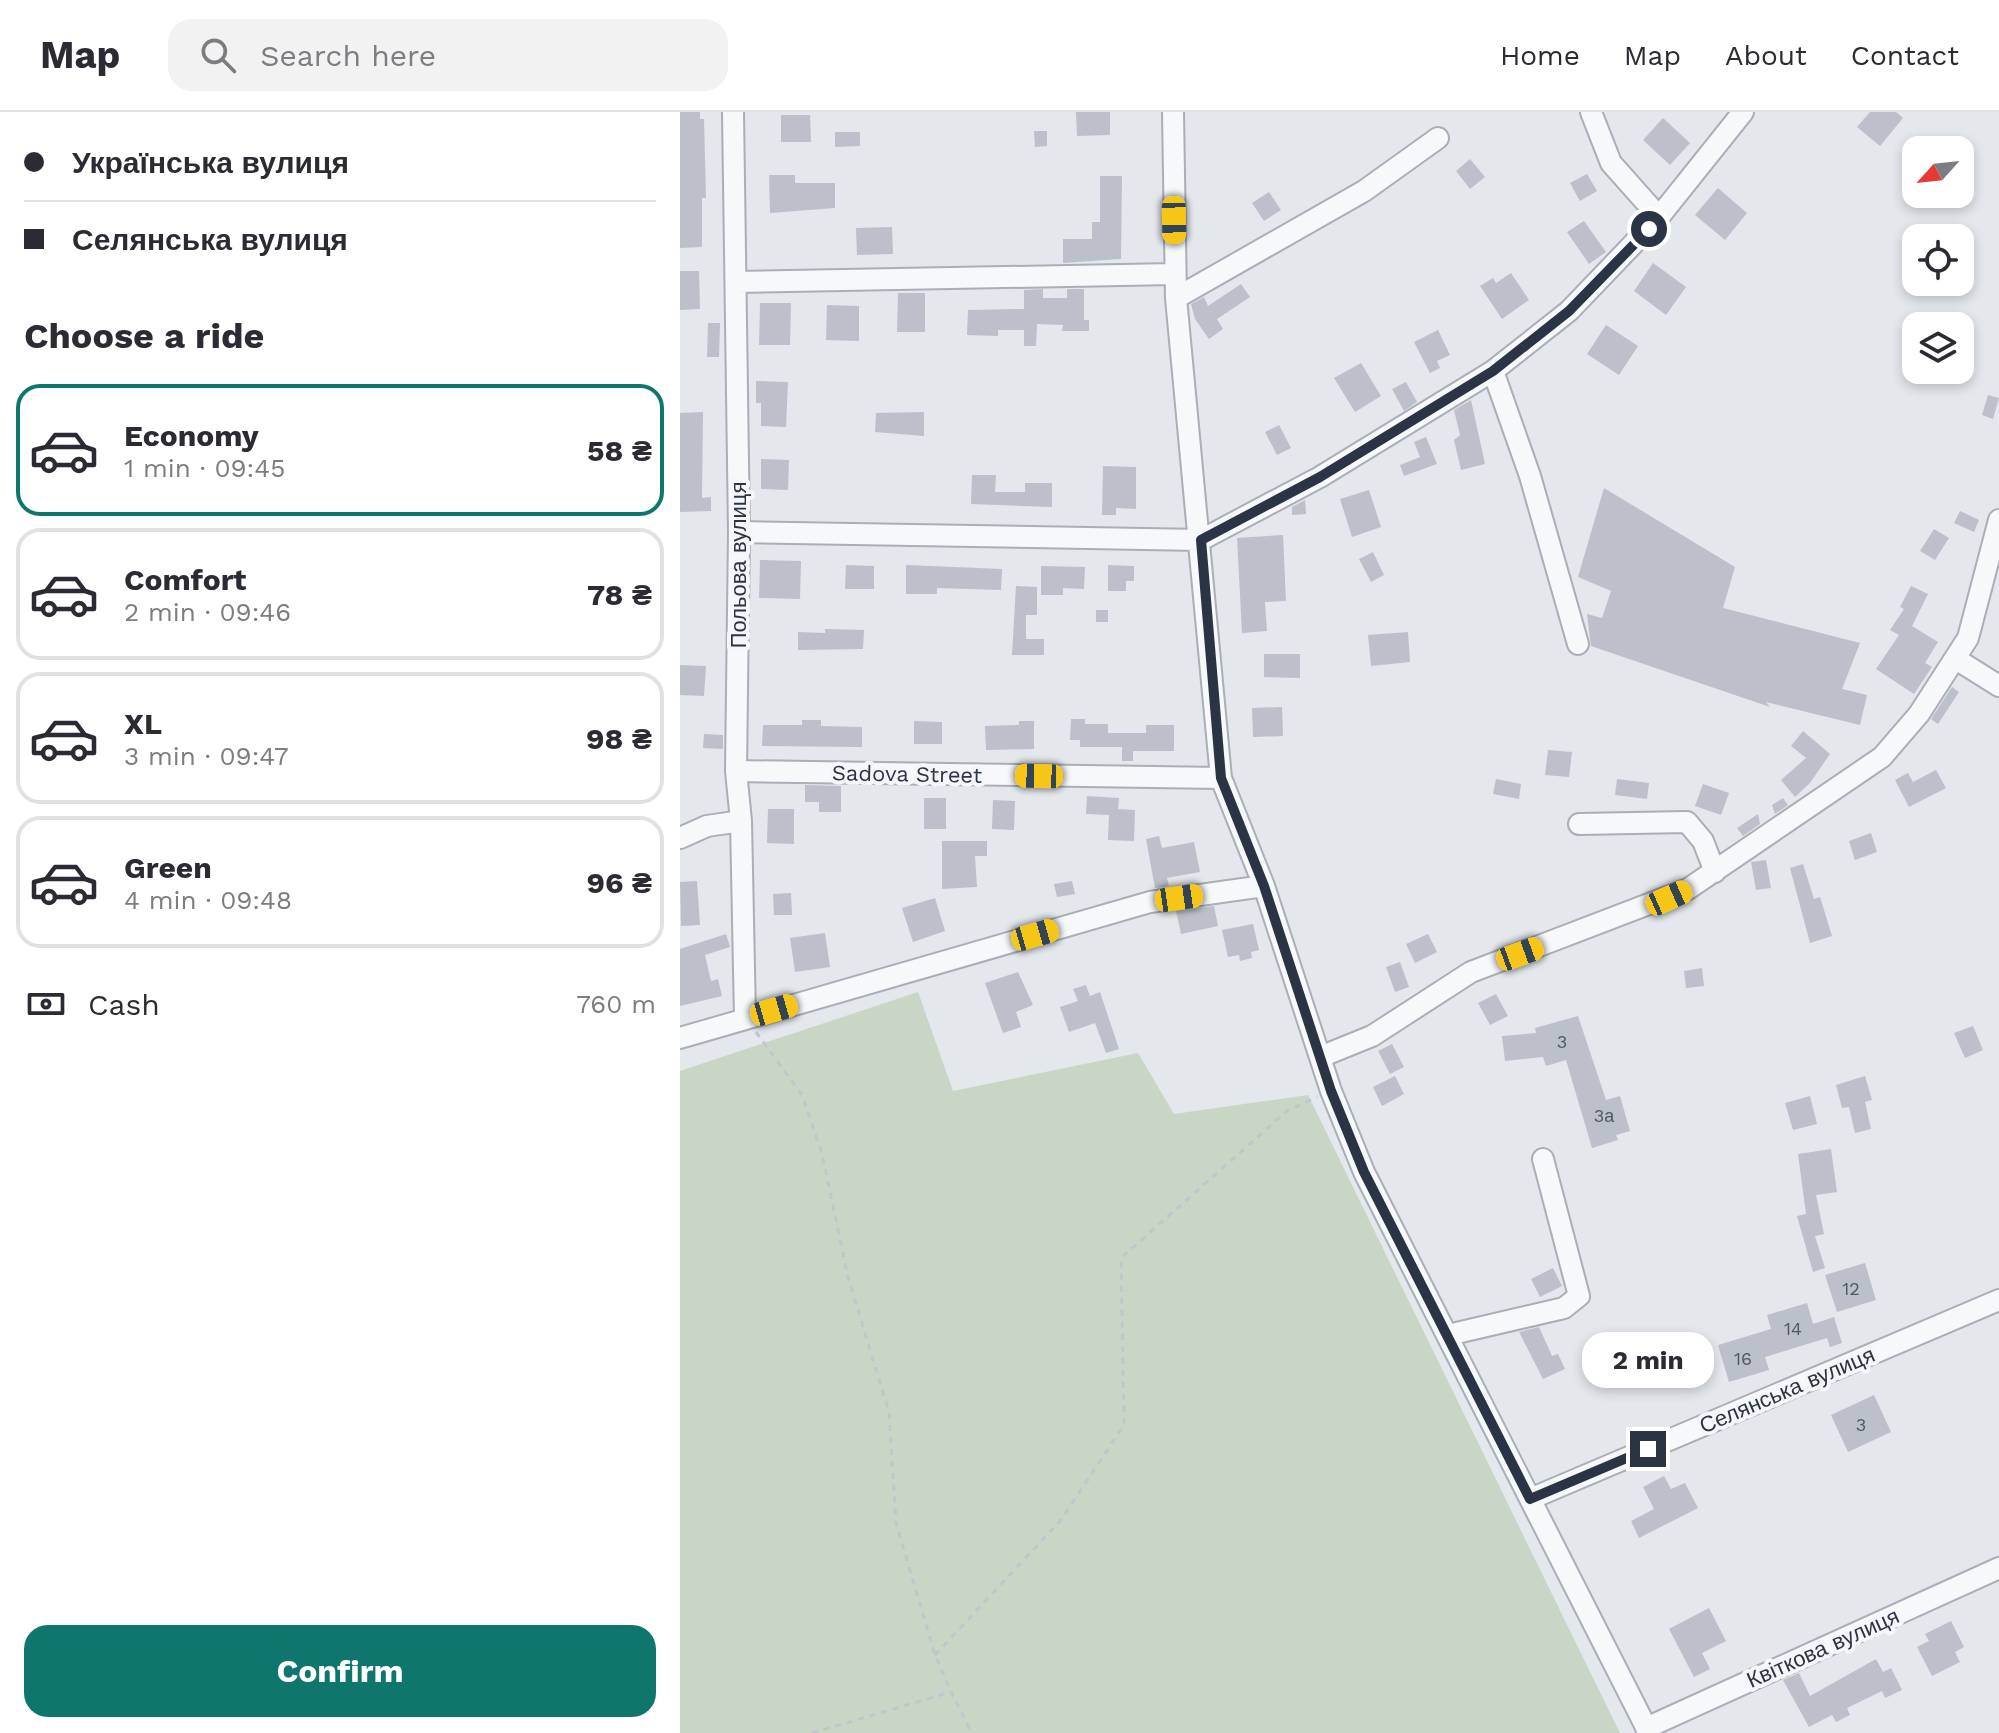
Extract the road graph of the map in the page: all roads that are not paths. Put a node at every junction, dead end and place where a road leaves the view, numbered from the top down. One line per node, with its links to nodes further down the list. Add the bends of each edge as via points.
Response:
1 (733, 112): 8 (street, Польова вулиця)
2 (1173, 112): 7 (street)
3 (1591, 112): 6 (street, via 1611,163)
4 (1743, 112): 6 (street)
5 (1438, 138): 9 (street, via 1364,191)
6 (1659, 217): 10 (street, via 1569,311)
7 (1174, 274): 8 (street); 9 (street)
8 (736, 282): 12 (street, Польова вулиця)
9 (1176, 298): 13 (street)
10 (1493, 371): 13 (street, via 1320,477); 14 (street, via 1530,476)
11 (1999, 520): 15 (street, via 1968,638)
12 (739, 532): 13 (street); 17 (street, Польова вулиця)
13 (1201, 540): 18 (street)
14 (1578, 644)
15 (1956, 659): 16 (street); 22 (street, via 1882,757)
16 (1999, 686)
17 (736, 771): 18 (street, Sadova Street); 19 (street, Польова вулиця)
18 (1221, 778): 23 (street)
19 (741, 821): 21 (street, via 707,826); 24 (street, Польова вулиця)
20 (1579, 824): 22 (street, via 1687,822 1703,841)
21 (680, 838)
22 (1715, 872): 26 (street, via 1649,907 1471,972 1372,1036)
23 (1264, 886): 24 (street, via 1150,902); 26 (street)
24 (745, 1018): 25 (street)
25 (680, 1038)
26 (1320, 1057): 29 (street, via 1364,1172)
27 (1543, 1159): 29 (street, via 1579,1296 1564,1308)
28 (1999, 1300): 30 (street, Селянська вулиця)
29 (1448, 1335): 30 (street)
30 (1530, 1499): 32 (street)
31 (1999, 1568): 32 (street, Квіткова вулиця)
32 (1648, 1731)

